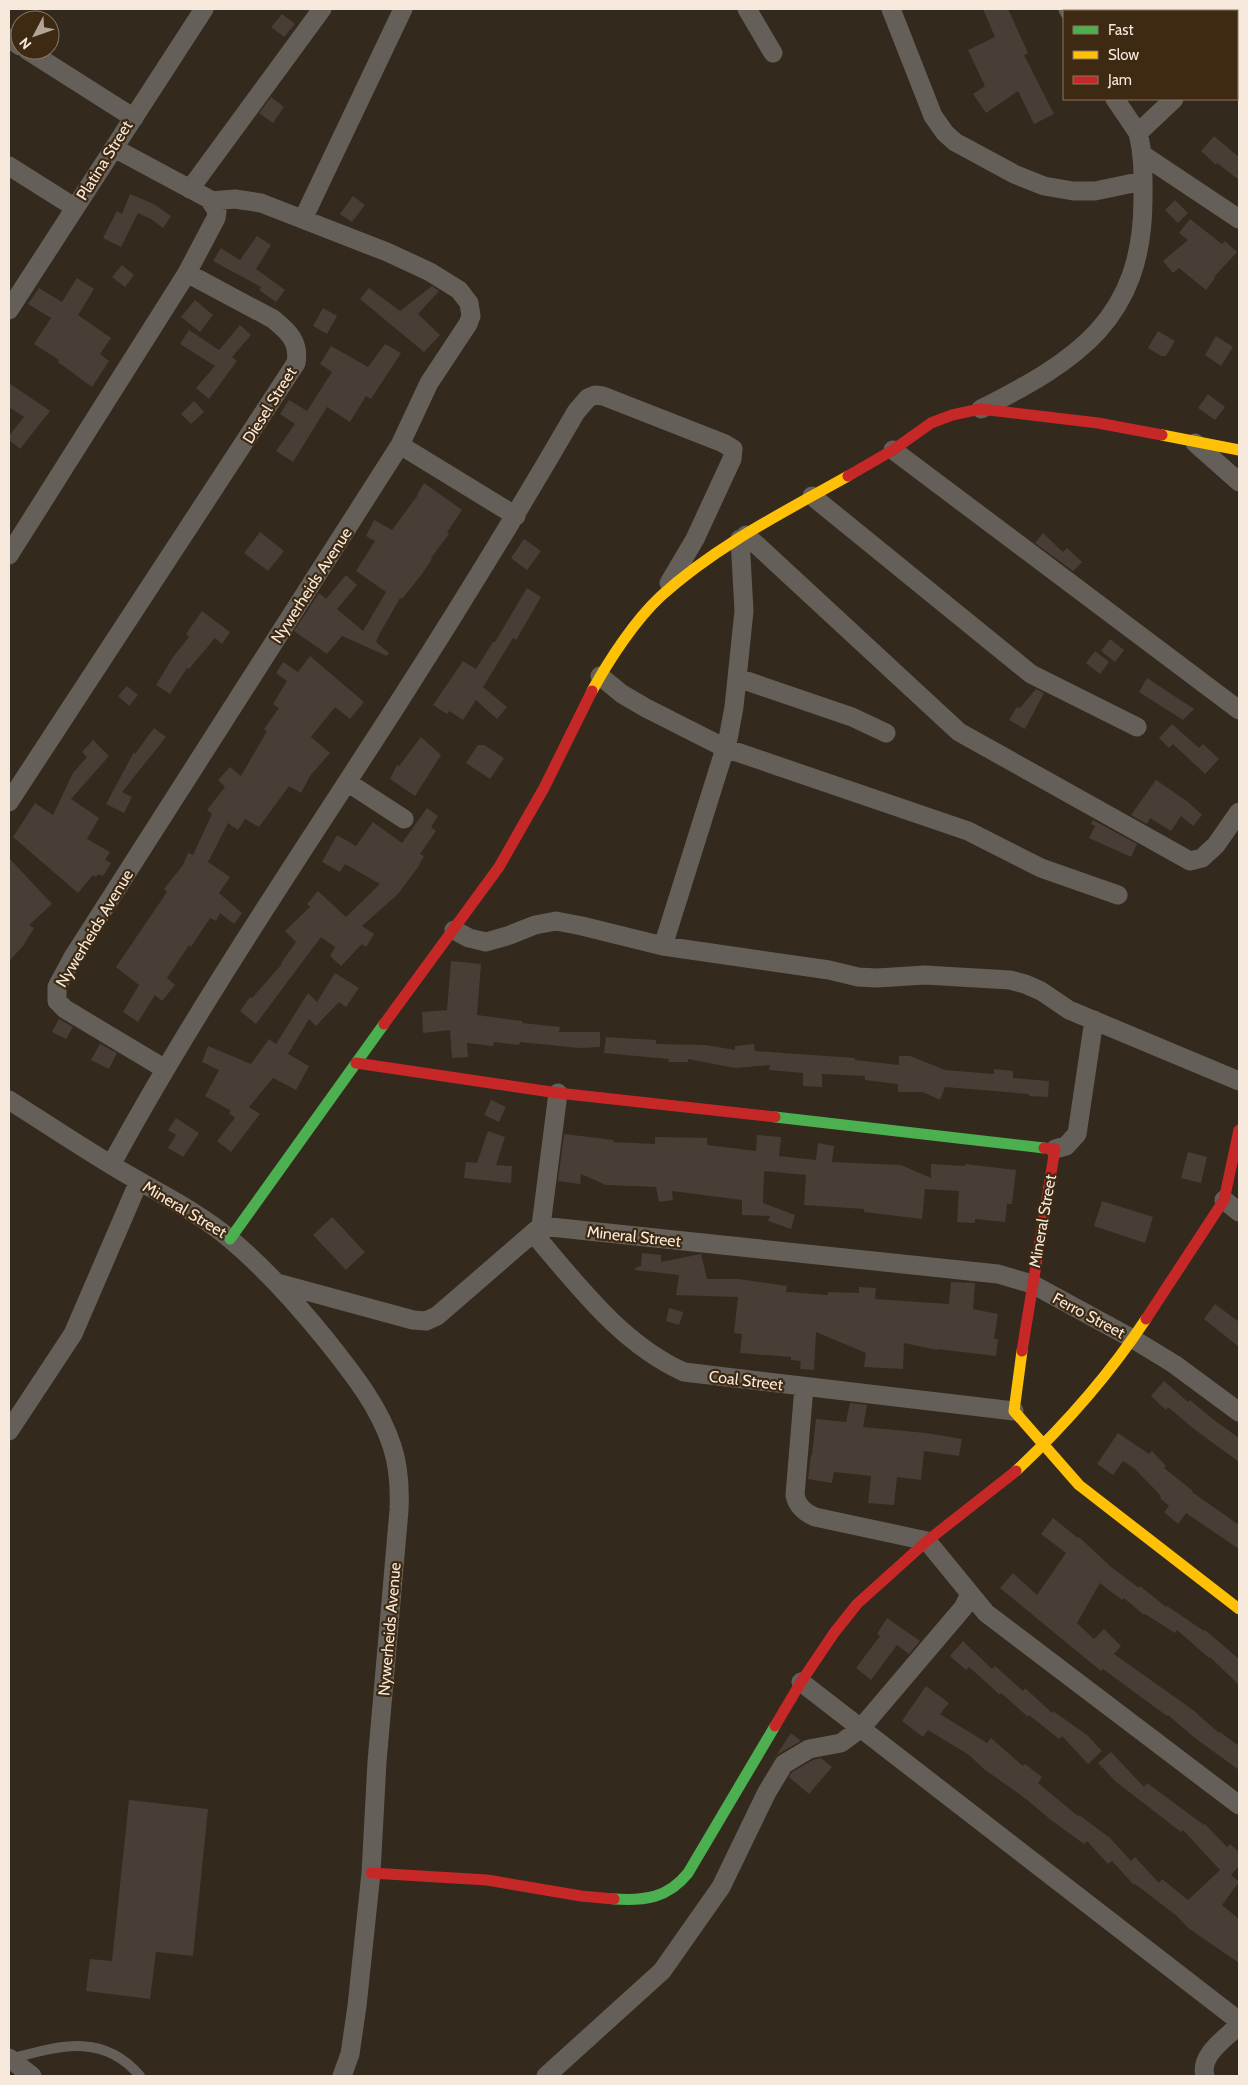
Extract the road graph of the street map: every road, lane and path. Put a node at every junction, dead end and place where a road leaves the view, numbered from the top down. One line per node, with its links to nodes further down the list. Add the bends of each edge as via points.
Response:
1 (204, 9): 10 (street)
2 (322, 9): 16 (street)
3 (403, 9): 19 (street)
4 (746, 9): 6 (street)
5 (891, 9): 15 (street, via 933,116 955,142 1014,174 1044,186 1073,192 1095,192)
6 (773, 53)
7 (43, 60): 10 (street, Platina Street)
8 (1116, 100): 11 (street)
9 (1173, 100): 11 (street)
10 (134, 118): 12 (street, Platina Street)
11 (1138, 133): 13 (street)
12 (114, 148): 16 (street); 18 (street, Platina Street)
13 (1143, 154): 15 (street); 20 (street)
14 (9, 166): 18 (street, Platina Street)
15 (1143, 181): 23 (street, via 1140,245 1134,271 1114,312 1095,335 1054,368)
16 (190, 189): 17 (street)
17 (211, 201): 19 (street, Nywerheids Avenue, via 248,200); 21 (street, via 217,210 216,218)
18 (74, 207): 22 (street, Platina Street)
19 (302, 219): 25 (street, Nywerheids Avenue, via 430,272 459,290 469,303 471,316 468,324 429,383)
20 (1239, 219)
21 (187, 273): 32 (street); 41 (street, Diesel Street, via 284,328 295,342 296,363)
22 (9, 310)
23 (980, 409): 24 (street, Mineral Street, via 1098,423); 26 (street, Mineral Street, via 931,423)
24 (1194, 442): 27 (street, Mineral Street); 28 (street)
25 (400, 445): 30 (street); 49 (street, Nywerheids Avenue, via 73,957 57,987 57,1001 65,1009)
26 (893, 450): 29 (street, Mineral Street); 36 (street)
27 (1239, 450)
28 (1239, 482)
29 (812, 496): 31 (street, Mineral Street); 37 (street, via 1031,674)
30 (516, 516): 33 (street, via 582,403 595,395 618,400 722,442 732,449 732,459 695,539); 40 (street)
31 (743, 537): 33 (street, Mineral Street, via 709,558); 35 (street, via 744,611); 42 (street, via 959,732 1190,861 1202,858 1216,845)
32 (9, 555)
33 (660, 597): 34 (street, Mineral Street)
34 (600, 676): 39 (street, via 630,698); 45 (street, Mineral Street, via 515,841)
35 (738, 678): 38 (street, via 852,717); 39 (street)
36 (1239, 710)
37 (1136, 727)
38 (886, 733)
39 (725, 748): 44 (street, via 968,831 1041,868); 46 (street)
40 (347, 782): 43 (street); 49 (street)
41 (9, 802)
42 (1239, 812)
43 (404, 818)
44 (1118, 895)
45 (454, 930): 46 (street, via 486,942 556,921); 48 (street, Mineral Street)
46 (663, 946): 47 (street, via 830,970 858,977 1010,980 1041,991 1069,1010)
47 (1094, 1020): 50 (street); 54 (street, via 1076,1134 1066,1146)
48 (356, 1063): 51 (street); 60 (street, Mineral Street)
49 (165, 1068): 55 (street)
50 (1239, 1081)
51 (558, 1093): 54 (street); 59 (street)
52 (9, 1100): 55 (street, Mineral Street)
53 (1239, 1130): 57 (street)
54 (1055, 1149): 62 (street, Mineral Street)
55 (111, 1165): 56 (street, Mineral Street)
56 (139, 1181): 60 (street, Mineral Street); 67 (street, via 73,1334)
57 (1224, 1200): 58 (street); 63 (street)
58 (1239, 1212)
59 (537, 1230): 61 (street, via 426,1321); 62 (street, Mineral Street, via 998,1274); 64 (street, Coal Street, via 603,1313 665,1364 696,1375)
60 (230, 1239): 61 (street, Nywerheids Avenue)
61 (276, 1282): 75 (street, Nywerheids Avenue, via 362,1386 384,1424 397,1465 399,1520 376,1762)
62 (1032, 1284): 63 (street, Ferro Street); 65 (street, Ferro Street)
63 (1133, 1339): 66 (street, Ferro Street, via 1174,1364); 68 (street, via 1095,1389)
64 (804, 1387): 65 (street, Coal Street); 69 (street, via 794,1495 800,1507 815,1517)
65 (1014, 1412): 68 (street)
66 (1239, 1412)
67 (9, 1432)
68 (1044, 1446): 69 (street, via 1010,1477); 71 (street, via 1084,1489)
69 (932, 1537): 70 (street); 72 (street, via 857,1604)
70 (970, 1594): 73 (street, via 963,1608); 74 (street, via 986,1613)
71 (1239, 1609)
72 (801, 1682): 73 (street); 75 (street, via 688,1873 679,1884 660,1896 608,1899 504,1882)
73 (861, 1728): 76 (street); 82 (street, via 841,1743 809,1749 784,1764 721,1887 662,1971)
74 (1239, 1805)
75 (370, 1873): 81 (street, Nywerheids Avenue, via 357,2006 350,2054)
76 (1239, 2021)
77 (1239, 2025): 83 (street, via 1207,2057 1203,2067)
78 (10, 2058): 79 (street); 80 (lane, via 81,2045 102,2048 118,2056)
79 (32, 2076)
80 (140, 2076)
81 (342, 2076)
82 (546, 2076)
83 (1206, 2076)

